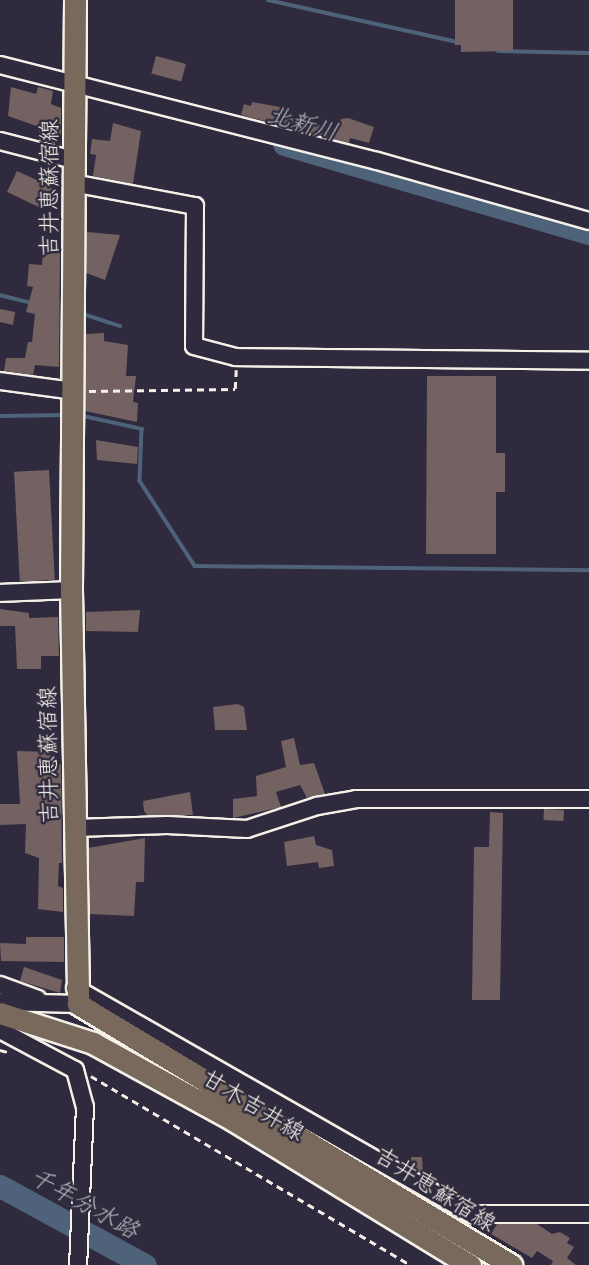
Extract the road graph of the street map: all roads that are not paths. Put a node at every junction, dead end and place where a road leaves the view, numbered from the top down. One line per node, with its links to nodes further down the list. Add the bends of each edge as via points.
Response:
1 (75, 0): 3 (main road, 吉井恵蘇宿線)
2 (0, 65): 3 (street)
3 (75, 90): 5 (main road, 吉井恵蘇宿線); 7 (street)
4 (0, 141): 5 (street)
5 (74, 160): 6 (main road, 吉井恵蘇宿線)
6 (73, 183): 8 (street, via 195,206 194,346 236,357); 10 (main road, 吉井恵蘇宿線)
7 (589, 222)
8 (589, 361)
9 (0, 381): 10 (street)
10 (75, 406): 11 (main road, 吉井恵蘇宿線)
11 (71, 590): 12 (street); 14 (main road, 吉井恵蘇宿線)
12 (0, 593)
13 (589, 799): 14 (street, via 356,799 317,806 247,829 167,825)
14 (74, 828): 16 (main road, 吉井恵蘇宿線)
15 (0, 985): 18 (street)
16 (77, 996): 18 (street); 21 (street, via 472,1214); 24 (main road, 吉井恵蘇宿線)
17 (0, 1002): 18 (street)
18 (47, 1003)
19 (0, 1013): 23 (main road, 甘木吉井線, via 93,1043 233,1120)
20 (0, 1030): 22 (street, via 75,1070 85,1107)
21 (589, 1214)
22 (78, 1265)
23 (470, 1265)
24 (511, 1265)

